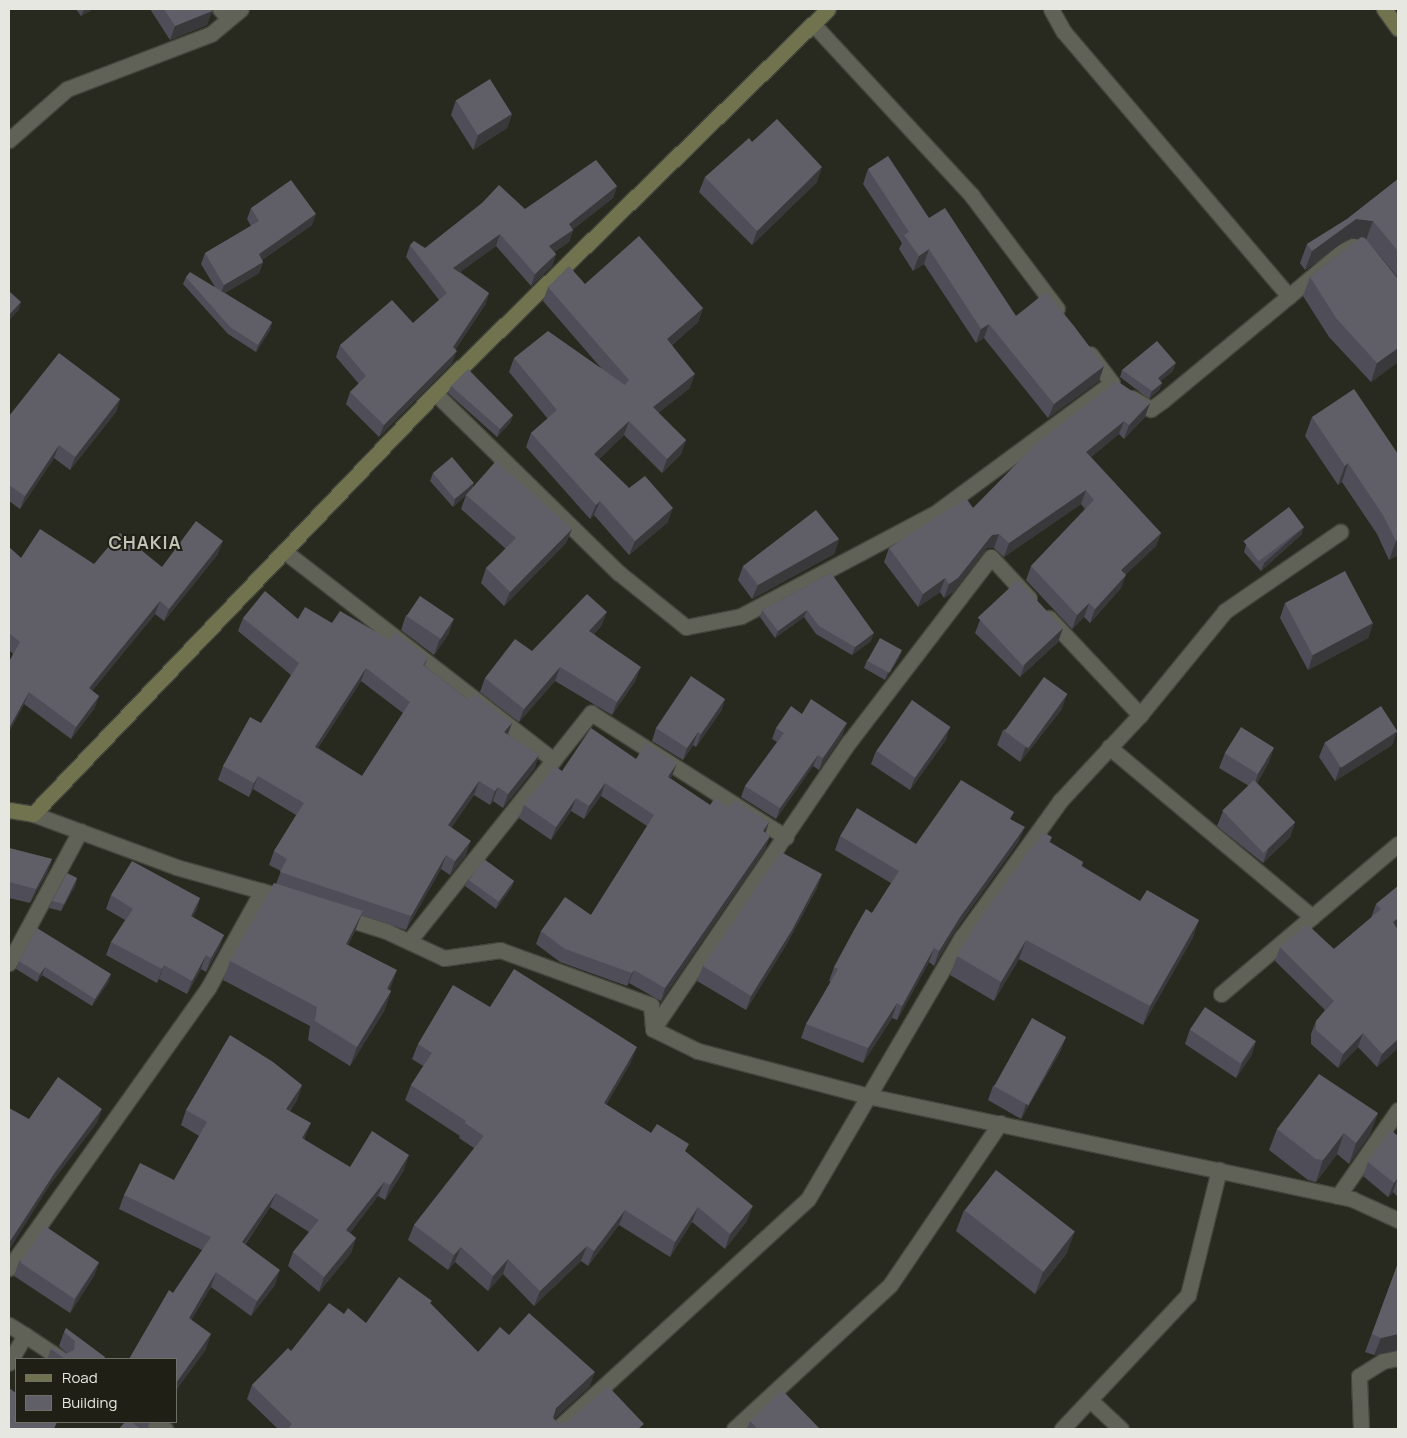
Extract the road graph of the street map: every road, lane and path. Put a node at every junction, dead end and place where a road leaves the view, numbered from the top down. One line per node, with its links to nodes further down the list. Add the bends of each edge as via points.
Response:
1 (242, 9): 5 (street)
2 (828, 9): 6 (street)
3 (1051, 9): 10 (street, via 1064,32)
4 (1384, 9): 7 (street)
5 (224, 14): 8 (street, via 211,34 67,89)
6 (813, 24): 11 (street, via 972,196); 14 (street)
7 (1398, 28)
8 (9, 140)
9 (1376, 264): 10 (street, via 1364,250 1353,246 1341,252)
10 (1289, 296): 13 (street, via 1151,408 1141,406)
11 (1066, 321)
12 (1083, 344): 13 (street)
13 (1112, 383): 14 (street, via 934,514 741,616 686,627 619,573)
14 (435, 393): 16 (street)
15 (1340, 532): 17 (street, via 1225,611)
16 (284, 552): 19 (street); 21 (street)
17 (1140, 715): 18 (street); 23 (street, via 991,557 849,742)
18 (1109, 748): 28 (street); 33 (street, via 1060,802 962,937)
19 (553, 760): 23 (street, via 590,713); 29 (street)
20 (9, 810): 21 (street)
21 (33, 814): 22 (street)
22 (80, 831): 25 (street, via 176,867); 30 (street)
23 (786, 837): 32 (street)
24 (1398, 844): 28 (street)
25 (262, 891): 26 (street); 39 (street, via 208,988)
26 (301, 903)
27 (320, 909): 29 (street)
28 (1312, 917): 31 (street)
29 (409, 942): 32 (street, via 444,958 500,950 651,1006)
30 (9, 963)
31 (1221, 994)
32 (653, 1029): 33 (street, via 698,1050)
33 (868, 1096): 35 (street); 46 (street, via 808,1199)
34 (1398, 1110): 37 (street)
35 (1000, 1123): 36 (street); 47 (street, via 890,1285)
36 (1219, 1170): 37 (street); 45 (street, via 1188,1295)
37 (1338, 1196): 38 (street)
38 (1398, 1220)
39 (9, 1268)
40 (9, 1325): 41 (street)
41 (25, 1335): 42 (street); 44 (street)
42 (60, 1358)
43 (1398, 1358): 50 (street, via 1383,1360 1359,1376)
44 (9, 1363)
45 (1091, 1401): 48 (street); 49 (street)
46 (557, 1429)
47 (734, 1429)
48 (1062, 1429)
49 (1121, 1429)
50 (1361, 1429)

